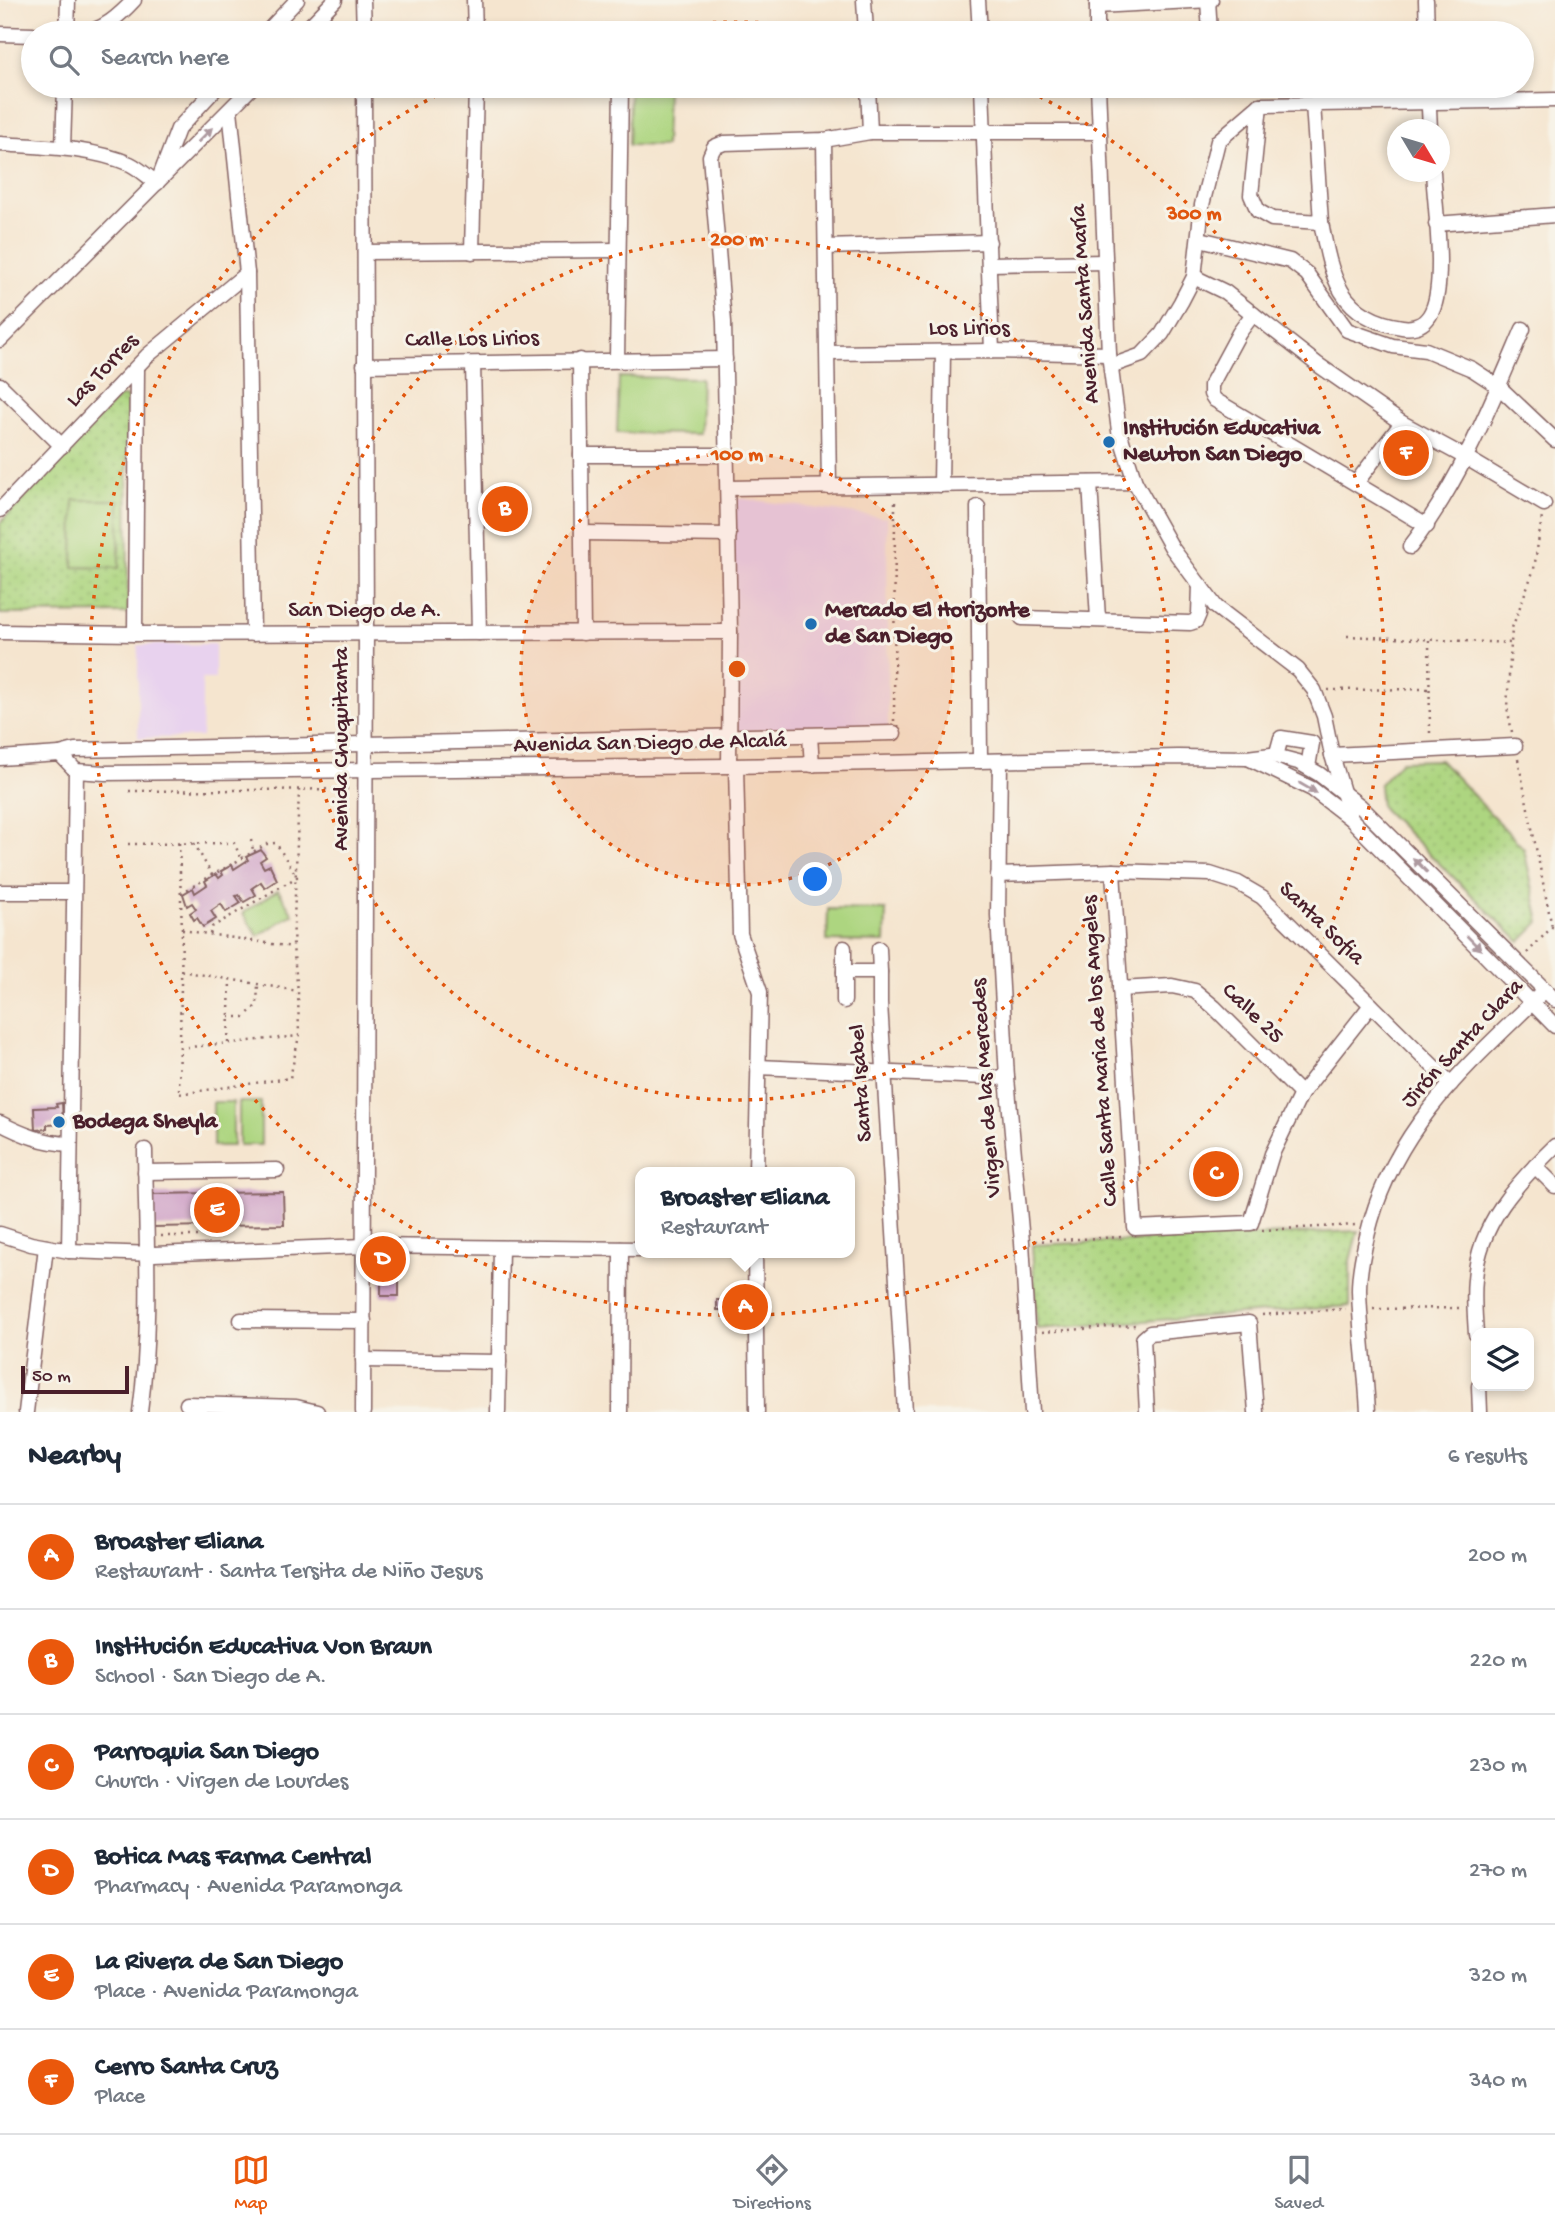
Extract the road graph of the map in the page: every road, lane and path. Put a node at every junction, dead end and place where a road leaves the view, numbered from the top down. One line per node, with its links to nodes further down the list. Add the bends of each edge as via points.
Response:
1 (68, 0): 12 (street)
2 (134, 0): 13 (street)
3 (297, 0): 14 (street)
4 (335, 0): 15 (street)
5 (363, 0): 16 (street)
6 (474, 0): 17 (street)
7 (864, 0): 18 (street)
8 (978, 0): 19 (street)
9 (1209, 0): 11 (street); 21 (street)
10 (1426, 0): 22 (street)
11 (1097, 3): 20 (street)
12 (67, 21)
13 (110, 21)
14 (277, 21)
15 (315, 21)
16 (364, 21)
17 (475, 21)
18 (865, 21)
19 (979, 21)
20 (1097, 21)
21 (1210, 21)
22 (1427, 21)
23 (0, 34): 24 (street)
24 (21, 34)
25 (65, 98): 45 (street)
26 (207, 98): 47 (street, via 178,129)
27 (242, 98): 38 (street)
28 (364, 98): 55 (street, Avenida Chuquitanta)
29 (477, 98): 56 (street)
30 (621, 98): 54 (street)
31 (869, 98): 40 (street)
32 (983, 98): 42 (street)
33 (1098, 98): 41 (street, Avenida Santa María)
34 (1555, 100): 35 (street)
35 (1428, 101): 36 (street); 39 (street)
36 (1313, 104): 37 (street); 49 (street)
37 (1260, 105): 49 (street, via 1251,195 1258,211 1272,219); 51 (street, via 1218,141 1202,205)
38 (230, 110): 47 (street, one-way to 38); 59 (street)
39 (1429, 119)
40 (870, 132): 42 (street); 43 (street)
41 (1099, 132): 42 (street); 57 (street, Avenida Santa María)
42 (985, 133): 52 (street)
43 (824, 140): 53 (street); 67 (street, via 714,147 710,156)
44 (0, 144): 45 (street)
45 (63, 148): 47 (street, via 130,164)
46 (1434, 182): 50 (street)
47 (157, 183): 63 (street)
48 (1555, 215): 50 (street)
49 (1321, 222): 50 (street, via 1329,267 1341,293 1382,324 1410,328 1424,323 1433,309 1439,279)
50 (1436, 230)
51 (1200, 239): 60 (street); 75 (street, via 1290,261 1307,274 1347,330 1393,346 1426,350)
52 (989, 242): 53 (street); 58 (street)
53 (826, 247): 65 (street)
54 (618, 250): 56 (street); 69 (street)
55 (365, 252): 56 (street); 72 (street, Avenida Chuquitanta)
56 (472, 252)
57 (1105, 262): 58 (street); 70 (street, Avenida Santa María)
58 (990, 264): 64 (street)
59 (247, 273): 73 (street, Las Torres); 105 (street)
60 (1194, 277): 61 (street, via 1225,292); 70 (street, via 1162,334 1142,355)
61 (1253, 314): 76 (street); 84 (street, via 1210,394)
62 (1523, 329): 75 (street)
63 (0, 340)
64 (992, 351): 66 (street, Los Lirios); 70 (street, Los Lirios)
65 (828, 352): 66 (street, Los Lirios); 87 (street)
66 (943, 352): 85 (street)
67 (725, 359): 69 (street, Calle Los Lirios); 80 (street)
68 (580, 360): 69 (street, Calle Los Lirios); 71 (street, Calle Los Lirios); 79 (street)
69 (617, 360)
70 (1110, 360): 82 (street, Avenida Santa María, via 1119,432)
71 (473, 364): 72 (street, Calle Los Lirios); 102 (street)
72 (365, 365): 101 (street, Avenida Chuquitanta)
73 (137, 368): 78 (street, Las Torres); 104 (street)
74 (0, 385): 78 (street)
75 (1499, 386): 77 (street); 81 (street)
76 (1402, 423): 81 (street); 84 (street)
77 (1555, 440)
78 (62, 446): 91 (street, Las Torres)
79 (581, 455): 80 (street); 93 (street)
80 (727, 455): 88 (street)
81 (1465, 457): 89 (street); 92 (street)
82 (1135, 482): 83 (street); 96 (street, Avenida Santa María, via 1172,548)
83 (1090, 483): 85 (street); 98 (street)
84 (1356, 483): 92 (street)
85 (941, 485): 86 (street)
86 (895, 486): 87 (street); 111 (path)
87 (829, 487): 88 (street)
88 (728, 488): 94 (street)
89 (1544, 504): 108 (path, via 1534,569)
90 (978, 507): 123 (street)
91 (0, 510)
92 (1426, 526): 95 (street)
93 (582, 533): 94 (street); 103 (street)
94 (729, 536): 100 (street)
95 (1410, 547)
96 (1200, 585): 98 (street, via 1196,621); 110 (street, Avenida Santa María, via 1216,607 1298,670)
97 (1022, 618): 98 (street)
98 (1098, 619)
99 (0, 632): 104 (street, San Diego de A.)
100 (730, 632): 103 (street, San Diego de A.); 113 (street)
101 (366, 633): 102 (street, San Diego de A.); 105 (street, San Diego de A.); 115 (street, Avenida Chuquitanta)
102 (479, 633): 103 (street, San Diego de A.)
103 (583, 633)
104 (135, 634): 105 (street, San Diego de A.)
105 (253, 634)
106 (1347, 636): 107 (path)
107 (1429, 639): 108 (path); 109 (path)
108 (1511, 643): 116 (path, via 1507,706)
109 (1429, 689): 110 (path); 118 (path)
110 (1314, 690): 117 (street, Avenida Santa María)
111 (894, 733): 112 (street, Avenida San Diego de Alcalá)
112 (810, 736): 113 (street, Avenida San Diego de Alcalá); 125 (street)
113 (729, 738): 115 (street, Avenida San Diego de Alcalá); 126 (street)
114 (1312, 743): 117 (street); 120 (street, via 1281,738); 127 (street)
115 (364, 746): 119 (street, Avenida San Diego de Alcalá, via 75,750); 129 (street, Avenida Chuquitanta)
116 (1515, 746): 118 (street); 148 (path)
117 (1330, 748): 118 (street); 133 (street, Avenida Santa María)
118 (1430, 749)
119 (60, 754): 121 (street, Avenida San Diego de Alcalá); 128 (street)
120 (1276, 756): 122 (street, Avenida San Diego de Alcalá); 127 (street, Avenida San Diego de Alcalá)
121 (0, 758)
122 (1247, 758): 124 (street, Avenida San Diego de Alcalá); 134 (street, Avenida San Diego de Alcalá, one-way to 134, via 1312,789)
123 (980, 761): 124 (street, Avenida San Diego de Alcalá); 125 (street, Avenida San Diego de Alcalá)
124 (1000, 761): 143 (street, Virgen de las Mercedes)
125 (812, 765): 126 (street, Avenida San Diego de Alcalá)
126 (732, 766): 129 (street, Avenida San Diego de Alcalá); 171 (street, via 740,934 760,992)
127 (1308, 767): 133 (street, Avenida San Diego de Alcalá)
128 (76, 771): 129 (street, Avenida San Diego de Alcalá); 146 (street)
129 (363, 771): 190 (street, Avenida Chuquitanta)
130 (359, 789): 131 (path)
131 (299, 790): 132 (path); 144 (path)
132 (129, 791)
133 (1343, 792): 134 (street, Avenida Santa María); 154 (street, Avenida San Diego de Alcalá, one-way to 133)
134 (1351, 819): 164 (street, Avenida San Diego de Alcalá, one-way to 164)
135 (251, 839): 139 (path)
136 (178, 843): 137 (path); 138 (path); 147 (path)
137 (194, 843): 140 (path, via 234,843); 142 (path)
138 (128, 844)
139 (253, 852): 140 (path); 144 (path, via 276,843)
140 (242, 858): 142 (path)
141 (1113, 872): 143 (street, Santa Sofia); 160 (street, Calle Santa Maria de los Angeles); 165 (street, Santa Sofia, via 1210,874 1238,883 1262,897)
142 (212, 875): 147 (path)
143 (998, 875): 173 (street, Virgen de las Mercedes)
144 (297, 877): 150 (path, via 212,927); 151 (path)
145 (0, 892): 146 (street)
146 (73, 892): 177 (street)
147 (181, 893): 149 (path)
148 (1554, 928): 154 (path)
149 (181, 930): 150 (path); 155 (path)
150 (210, 934): 151 (path)
151 (293, 947): 161 (path)
152 (844, 948): 156 (street)
153 (879, 949): 157 (street, Santa Isabel)
154 (1518, 963): 162 (street, Avenida San Diego de Alcalá)
155 (181, 971): 158 (path); 170 (path)
156 (844, 972): 157 (street); 163 (street)
157 (880, 972): 172 (street, Santa Isabel)
158 (230, 981): 159 (path); 166 (path)
159 (258, 985): 161 (path); 166 (path, via 257,1004 244,1017)
160 (1120, 989): 175 (street, Calle 25, via 1172,986 1195,991); 187 (street, Calle Santa Maria de los Angeles)
161 (298, 991): 168 (path)
162 (1550, 995): 164 (street, Jirón Santa Clara)
163 (844, 1001)
164 (1532, 1002): 167 (street, Avenida San Diego de Alcalá); 174 (street, Jirón Santa Clara)
165 (1371, 1005): 174 (street, Santa Sofia); 175 (street)
166 (229, 1017): 169 (path)
167 (1555, 1026)
168 (299, 1036): 169 (path); 170 (path, via 290,1078 179,1094)
169 (228, 1043): 170 (path)
170 (180, 1048)
171 (758, 1067): 172 (street); 181 (street)
172 (884, 1072): 173 (street); 212 (street, Santa Isabel)
173 (1007, 1078): 189 (street, Virgen de las Mercedes)
174 (1451, 1084): 186 (street, Jirón Santa Clara, via 1402,1147)
175 (1301, 1094): 185 (street, via 1272,1154)
176 (0, 1123): 177 (street, via 22,1135)
177 (70, 1144): 195 (street)
178 (1555, 1146): 180 (street)
179 (145, 1150): 183 (street)
180 (1535, 1166): 184 (street); 200 (street, via 1508,1194 1487,1232 1475,1278)
181 (756, 1167)
182 (277, 1170): 183 (street)
183 (145, 1172): 196 (street)
184 (1555, 1186)
185 (1251, 1223): 186 (path, via 1255,1231); 187 (street)
186 (1370, 1224): 216 (street, Jirón Santa Clara, via 1359,1288)
187 (1135, 1228): 189 (path, via 1131,1236)
188 (0, 1234): 191 (street)
189 (1022, 1241): 213 (street, Virgen de las Mercedes)
190 (365, 1246): 192 (street); 196 (street); 199 (street, Avenida Chuquitanta)
191 (46, 1247): 195 (street); 205 (street)
192 (501, 1248): 193 (street); 202 (street)
193 (621, 1249): 194 (street); 210 (street)
194 (635, 1250)
195 (69, 1251): 196 (street)
196 (147, 1254): 206 (street)
197 (755, 1258): 211 (street)
198 (241, 1320): 199 (street)
199 (364, 1321): 201 (street, Avenida Chuquitanta)
200 (1476, 1328)
201 (363, 1360): 202 (street); 208 (street, Avenida Chuquitanta)
202 (499, 1362): 209 (street)
203 (1479, 1391): 217 (street)
204 (187, 1404): 207 (street, via 296,1407)
205 (26, 1412)
206 (140, 1412)
207 (317, 1412)
208 (363, 1412)
209 (498, 1412)
210 (620, 1412)
211 (757, 1412)
212 (905, 1412)
213 (1032, 1412)
214 (1147, 1412): 215 (street, via 1143,1339 1150,1333 1249,1323)
215 (1256, 1412)
216 (1368, 1412)
217 (1480, 1412)

